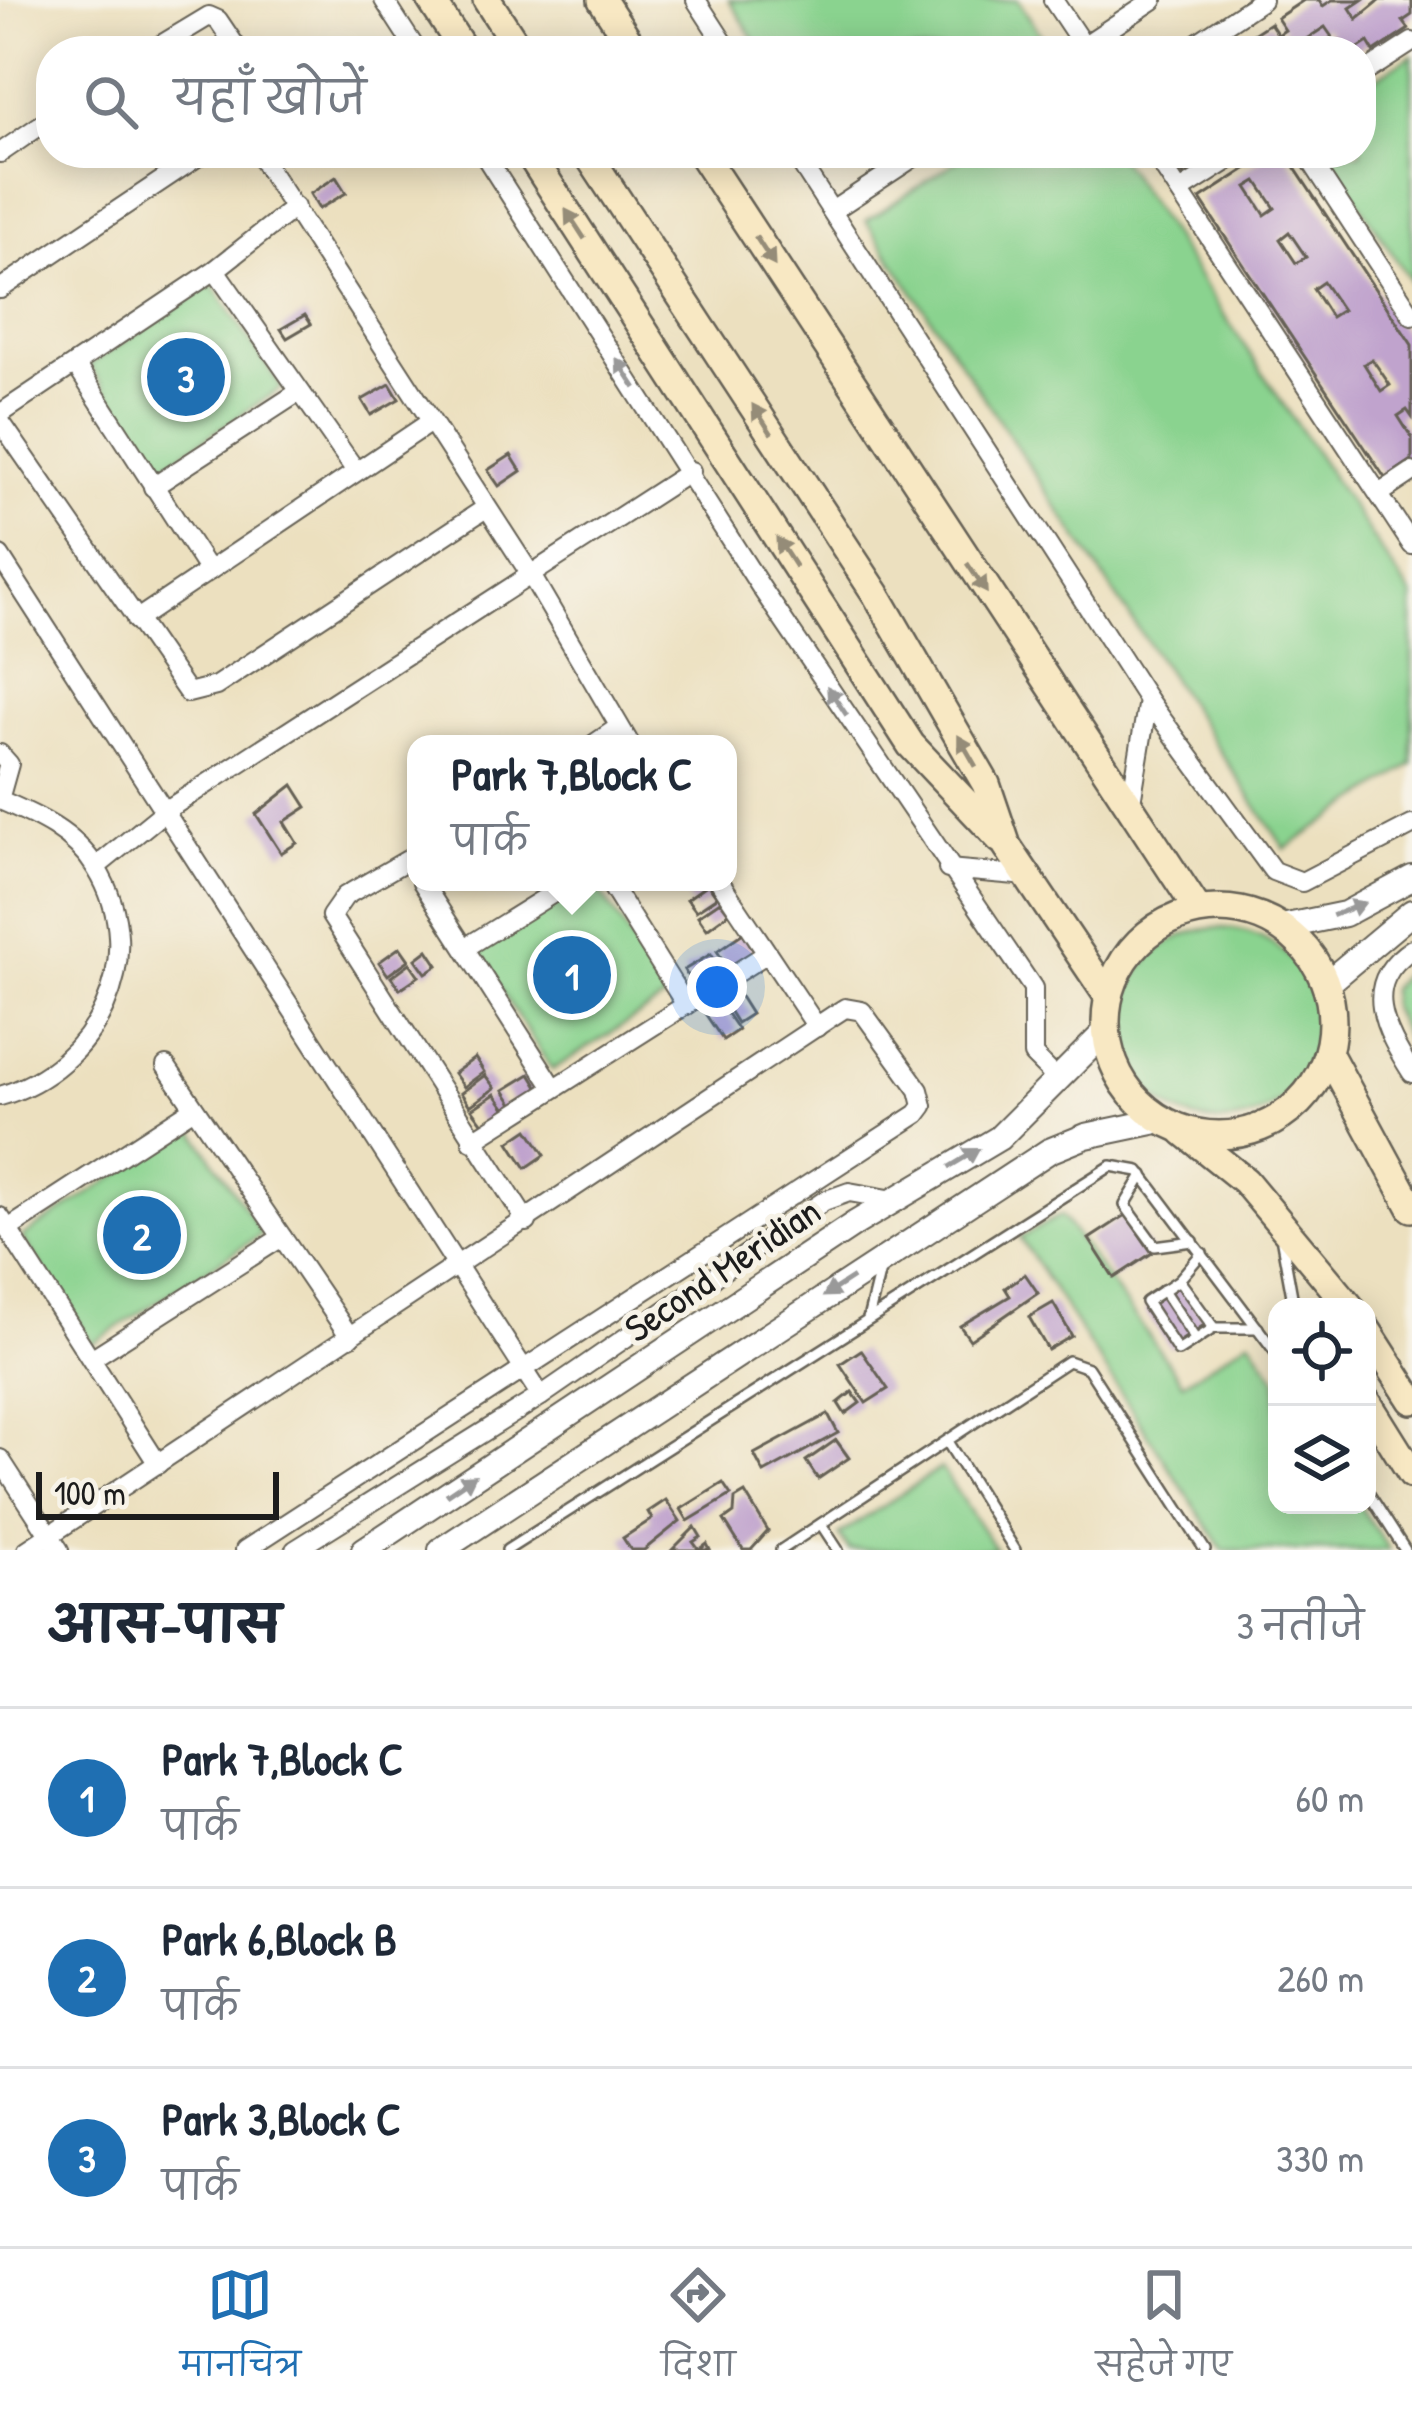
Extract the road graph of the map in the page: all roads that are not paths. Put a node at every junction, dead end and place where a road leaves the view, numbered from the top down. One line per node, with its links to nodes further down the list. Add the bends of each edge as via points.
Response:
1 (384, 0): 11 (street)
2 (431, 0): 12 (main road)
3 (487, 0): 13 (main road)
4 (602, 0): 14 (main road)
5 (696, 0): 15 (street)
6 (1053, 0): 16 (street)
7 (1153, 0): 17 (street)
8 (1262, 0): 18 (street)
9 (175, 36): 10 (street, via 208,16)
10 (229, 36)
11 (407, 36)
12 (454, 36)
13 (510, 36)
14 (625, 36)
15 (719, 36)
16 (1074, 36)
17 (1101, 36)
18 (1208, 36)
19 (1412, 42): 20 (street)
20 (1376, 65)
21 (36, 128): 22 (street)
22 (0, 153)
23 (181, 168): 38 (street)
24 (268, 168): 35 (street)
25 (493, 168): 45 (street, one-way to 25)
26 (540, 168): 62 (main road, one-way to 26, via 911,745)
27 (597, 168): 62 (main road, one-way to 27, via 986,784 876,594)
28 (711, 168): 59 (main road, one-way to 59)
29 (804, 168): 36 (street)
30 (898, 168): 36 (street)
31 (1164, 168): 34 (street)
32 (1216, 168): 34 (street)
33 (1316, 168): 39 (street)
34 (1180, 191): 48 (street)
35 (295, 207): 37 (street); 43 (street)
36 (832, 212): 55 (street)
37 (215, 270): 40 (street); 41 (street)
38 (0, 290)
39 (1412, 315)
40 (75, 364): 42 (street); 47 (street)
41 (299, 392): 44 (street); 47 (street)
42 (0, 417): 54 (street)
43 (429, 423): 44 (street); 49 (street)
44 (356, 471): 52 (street)
45 (691, 471): 53 (street); 65 (street, one-way to 45)
46 (1412, 472): 48 (street)
47 (153, 487): 52 (street)
48 (1378, 494): 50 (street)
49 (486, 508): 53 (street); 54 (street, via 195,694 182,690)
50 (1412, 545)
51 (0, 556): 60 (street)
52 (208, 571): 54 (street)
53 (531, 574): 56 (street); 60 (street)
54 (136, 620)
55 (1148, 700): 59 (street); 61 (street, via 1261,858 1288,881 1317,877)
56 (624, 735)
57 (0, 754): 58 (street, via 9,771)
58 (0, 798): 64 (street, via 54,824)
59 (1130, 808): 72 (main road)
60 (165, 811): 64 (street); 102 (street)
61 (1412, 825)
62 (1007, 846): 66 (main road)
63 (407, 866): 91 (street, via 345,896 332,916)
64 (96, 867): 88 (street, via 115,910 119,958 109,1005 84,1046 48,1077)
65 (948, 869): 66 (street); 86 (street, via 1033,988 1033,1055)
66 (1028, 876): 79 (main road)
67 (1412, 878): 74 (street, one-way to 67, via 1346,914)
68 (428, 891): 75 (street)
69 (557, 891): 75 (street)
70 (615, 891): 80 (street)
71 (726, 891): 77 (street)
72 (1198, 910): 74 (main road, via 1227,909); 79 (main road, via 1135,945)
73 (1412, 912): 78 (street)
74 (1282, 927): 78 (main road, via 1312,956)
75 (465, 948): 87 (street)
76 (1412, 950): 85 (street, via 1384,974 1380,998 1387,1033)
77 (766, 954): 80 (street); 81 (street)
78 (1326, 984): 83 (main road)
79 (1108, 996): 82 (main road)
80 (686, 1005): 87 (street)
81 (817, 1027): 95 (street); 116 (street, via 845,1008 862,1011 919,1090 917,1114)
82 (1106, 1031): 86 (street, Second Meridian); 90 (main road, via 1118,1075)
83 (1328, 1053): 90 (main road, via 1308,1095 1286,1116 1219,1135); 94 (main road)
84 (166, 1066): 89 (street)
85 (1412, 1073)
86 (1057, 1079): 93 (street, Second Meridian, one-way to 86, via 1015,1126)
87 (554, 1088): 91 (street)
88 (0, 1096)
89 (194, 1108): 96 (street); 98 (street)
90 (1171, 1124): 97 (main road, via 1245,1180); 101 (street, Second Meridian, via 1068,1141)
91 (472, 1141): 95 (street)
92 (1143, 1175): 99 (lane); 99 (lane, via 1125,1204 1155,1246); 108 (lane, via 1111,1166)
93 (894, 1200): 117 (street, via 837,1193); 130 (street, Second Meridian, one-way to 93)
94 (1412, 1208)
95 (526, 1222): 102 (street)
96 (4, 1223): 115 (street)
97 (1282, 1225): 105 (lane); 106 (main road); 107 (main road)
98 (282, 1237): 111 (street); 115 (street)
99 (1193, 1241): 100 (lane)
100 (1202, 1253): 103 (lane); 110 (lane)
101 (884, 1257): 108 (lane); 131 (street, Second Meridian, one-way to 131)
102 (456, 1268): 111 (street); 116 (street)
103 (1179, 1280): 104 (lane); 109 (lane)
104 (1163, 1291): 112 (lane); 112 (lane, via 1146,1302 1178,1351)
105 (1293, 1298)
106 (1318, 1298)
107 (1343, 1298)
108 (868, 1319): 132 (lane)
109 (1214, 1328): 110 (lane); 112 (lane)
110 (1258, 1328): 113 (lane)
111 (350, 1337): 122 (street)
112 (1196, 1340)
113 (1268, 1342)
114 (1376, 1344): 118 (main road)
115 (91, 1359): 122 (street)
116 (525, 1370): 117 (street); 128 (street)
117 (541, 1396): 129 (street)
118 (1412, 1400)
119 (1370, 1406): 123 (main road)
120 (948, 1443): 125 (lane); 135 (lane); 136 (lane, via 1056,1366 1078,1361)
121 (0, 1459): 126 (street)
122 (158, 1464): 126 (street)
123 (1412, 1474)
124 (1376, 1505): 137 (lane)
125 (821, 1524): 133 (lane); 134 (lane)
126 (54, 1543): 127 (street)
127 (27, 1550)
128 (245, 1550)
129 (295, 1550)
130 (364, 1550)
131 (441, 1550)
132 (507, 1550)
133 (782, 1550)
134 (838, 1550)
135 (1015, 1550)
136 (1205, 1550)
137 (1406, 1550)

